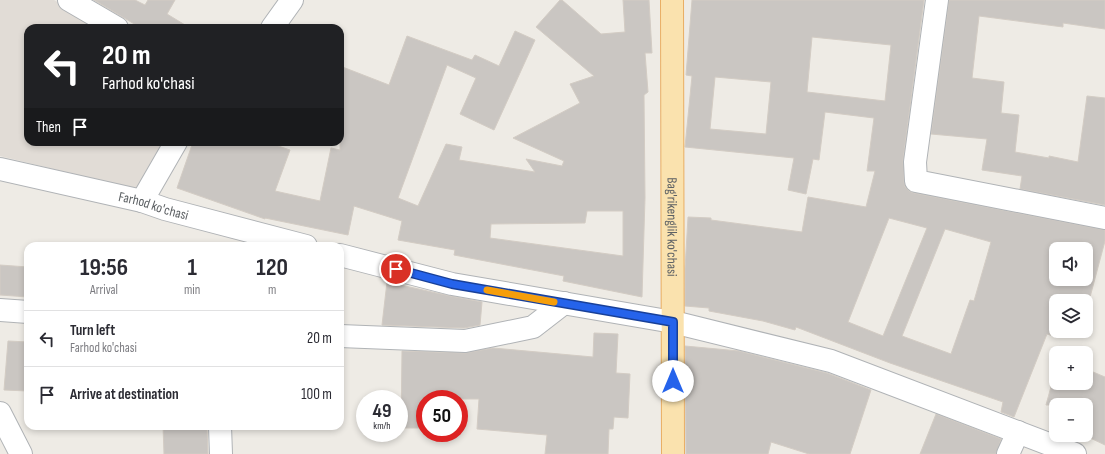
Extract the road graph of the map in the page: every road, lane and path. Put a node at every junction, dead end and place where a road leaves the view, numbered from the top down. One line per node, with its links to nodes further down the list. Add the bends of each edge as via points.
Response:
1 (69, 0): 5 (street)
2 (292, 0): 6 (street)
3 (672, 0): 16 (main road, Bag'rikenglik ko'chasi)
4 (937, 0): 10 (street, via 915,162 916,181)
5 (110, 24)
6 (275, 24)
7 (174, 146): 9 (street)
8 (0, 169): 9 (street, Farhod ko'chasi)
9 (142, 201): 11 (street, Farhod ko'chasi, via 165,210)
10 (1105, 218)
11 (290, 242)
12 (344, 256): 13 (street, via 452,284)
13 (564, 303): 16 (street); 17 (street, via 533,327 465,341)
14 (0, 310): 15 (street)
15 (24, 312)
16 (673, 322): 20 (street, via 831,361); 23 (main road, Bag'rikenglik ko'chasi)
17 (344, 336)
18 (0, 414): 21 (street)
19 (220, 430): 22 (street)
20 (1018, 432): 24 (street); 25 (street)
21 (22, 454)
22 (221, 454)
23 (673, 454)
24 (1008, 454)
25 (1075, 454)

